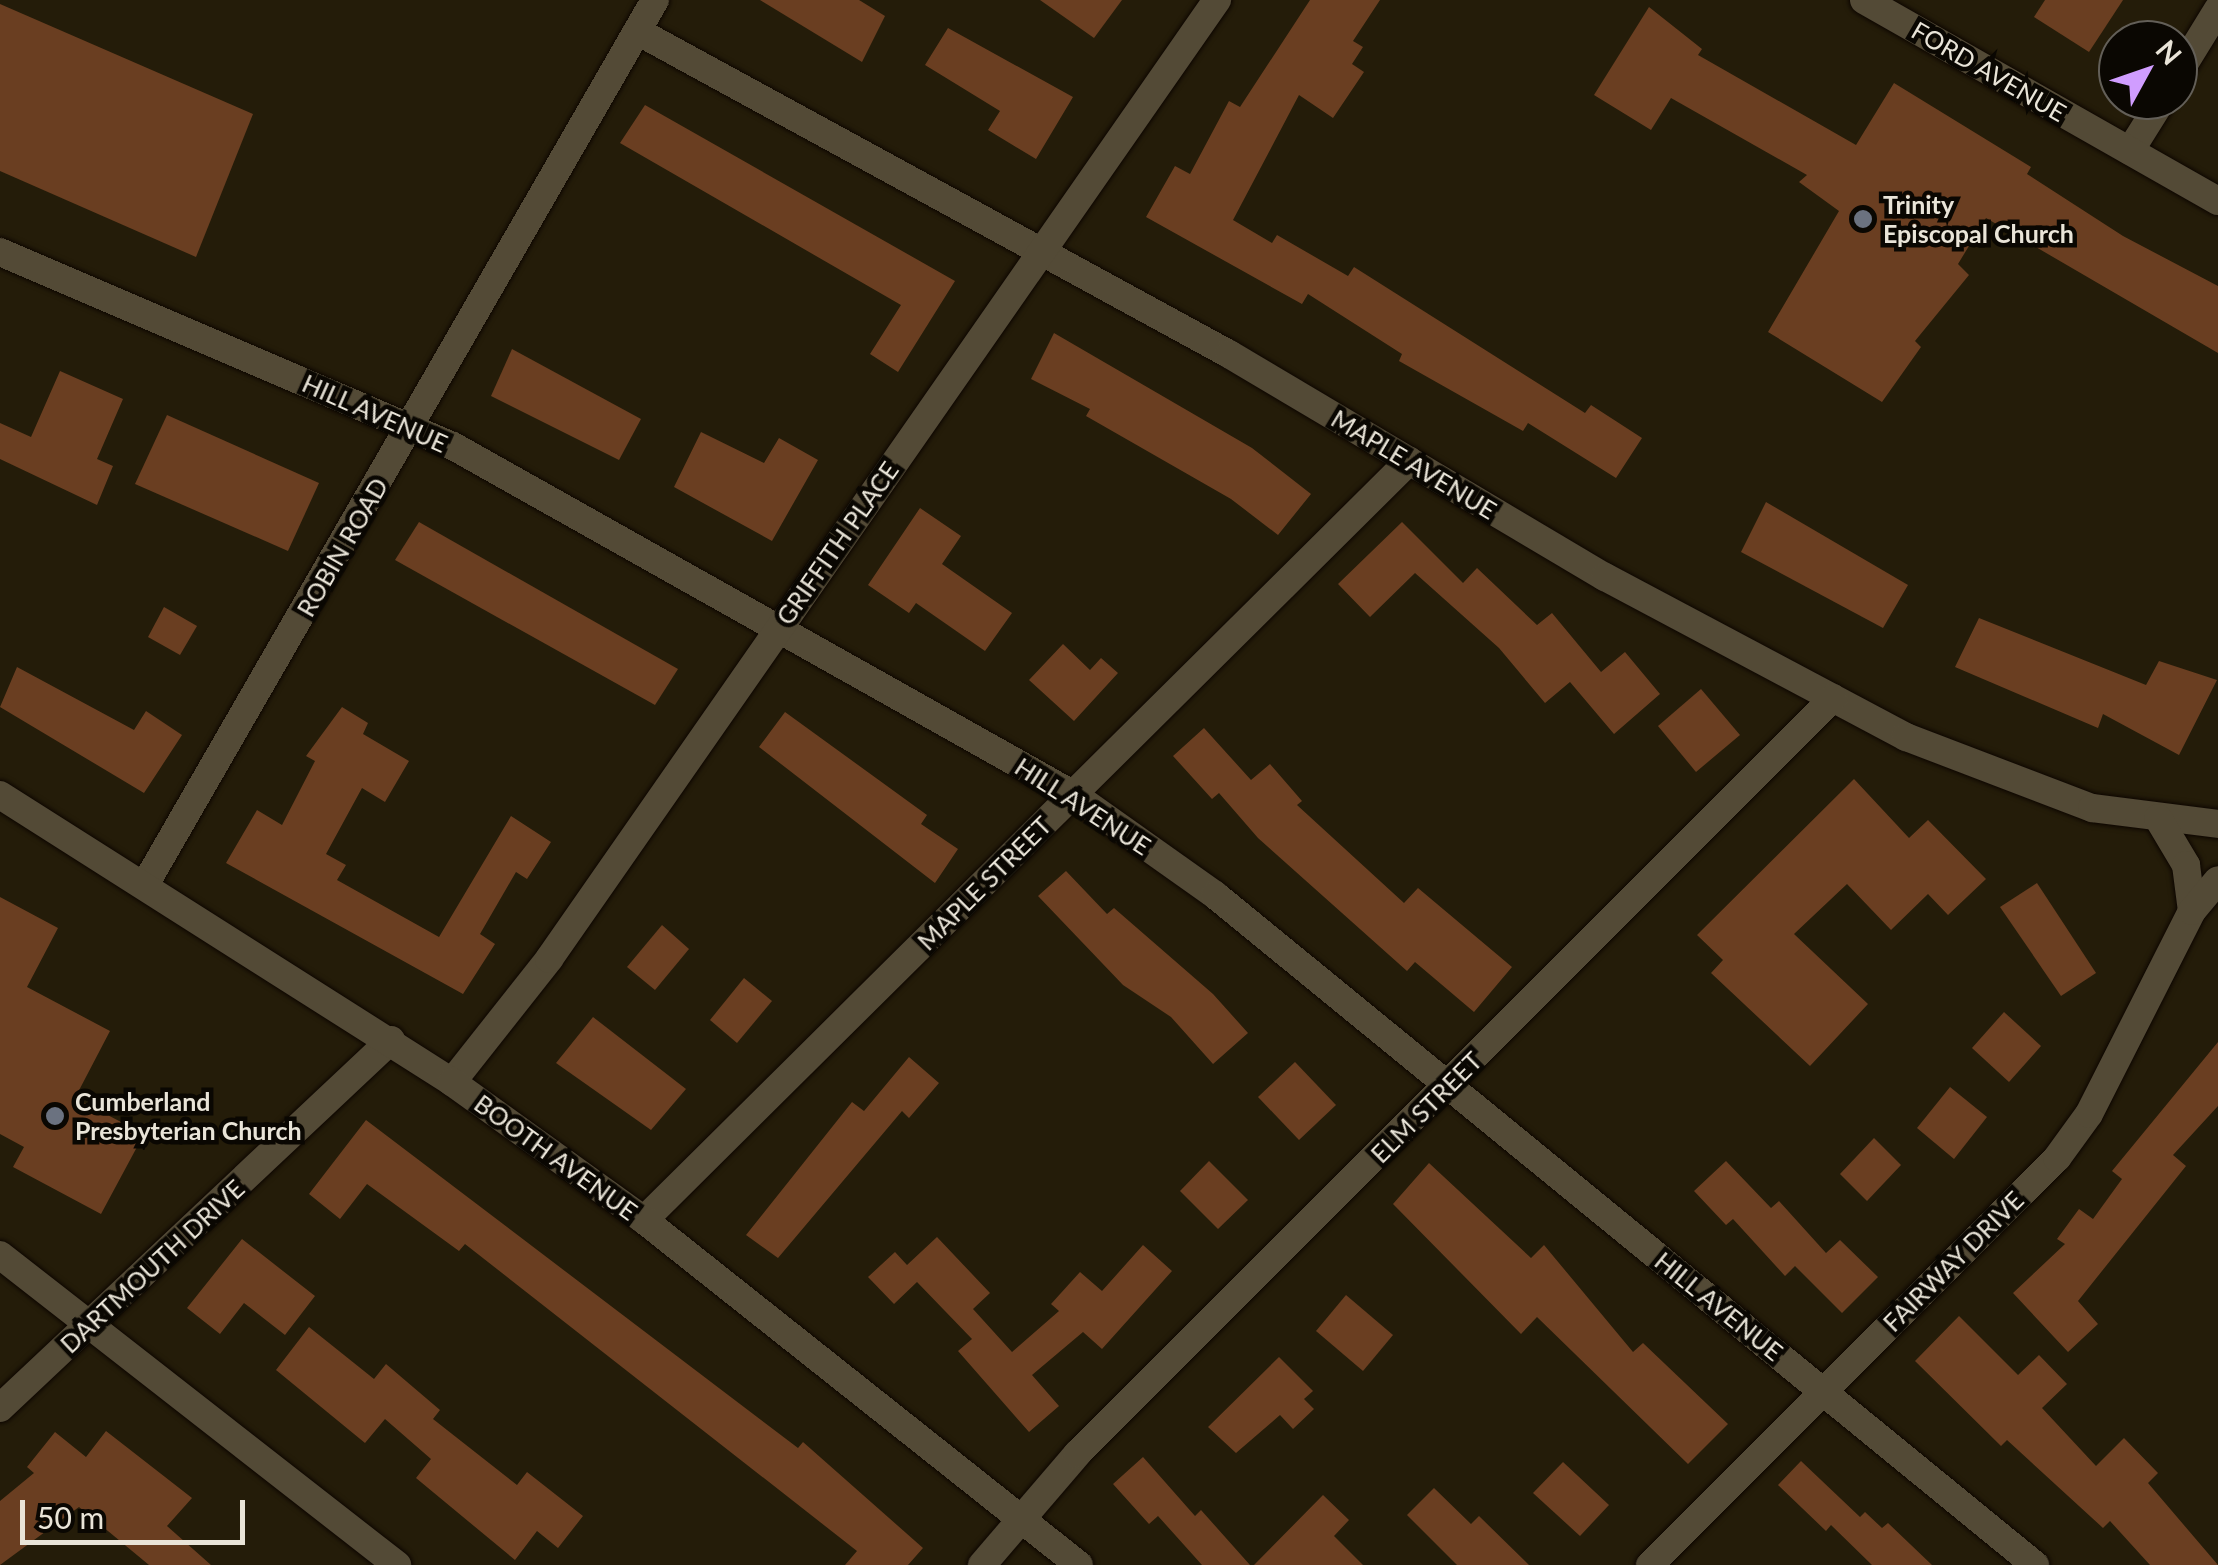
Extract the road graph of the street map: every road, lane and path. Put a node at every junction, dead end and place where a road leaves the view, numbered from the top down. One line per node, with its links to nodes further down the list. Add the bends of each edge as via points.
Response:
1 (654, 0): 5 (street, ROBIN ROAD)
2 (1216, 0): 10 (street, GRIFFITH PLACE)
3 (1864, 0): 8 (street, FORD AVENUE)
4 (2218, 9): 6 (street)
5 (637, 31): 10 (street, MAPLE AVENUE); 12 (street, ROBIN ROAD)
6 (2198, 42)
7 (2149, 120): 8 (street)
8 (2130, 151): 9 (street, FORD AVENUE)
9 (2218, 201)
10 (1042, 251): 13 (street, MAPLE AVENUE); 14 (street, GRIFFITH PLACE)
11 (0, 252): 12 (street, HILL AVENUE)
12 (412, 427): 14 (street, HILL AVENUE); 21 (street, ROBIN ROAD)
13 (1408, 460): 15 (street, MAPLE AVENUE); 17 (street, MAPLE STREET)
14 (777, 628): 17 (street, HILL AVENUE); 24 (street, GRIFFITH PLACE, via 548,958)
15 (1833, 698): 18 (street, MAPLE AVENUE, via 2030,790); 25 (street, ELM STREET)
16 (0, 794): 21 (street, BOOTH AVENUE)
17 (1074, 795): 25 (street, HILL AVENUE, via 1215,895); 26 (street, MAPLE STREET)
18 (2158, 818): 19 (street, MAPLE AVENUE); 22 (street, via 2186,865)
19 (2218, 824)
20 (2218, 880): 22 (street, FAIRWAY DRIVE)
21 (146, 883): 23 (street, BOOTH AVENUE)
22 (2192, 911): 29 (street, FAIRWAY DRIVE, via 2089,1114 2057,1158)
23 (391, 1040): 24 (street, BOOTH AVENUE); 28 (street, DARTMOUTH DRIVE)
24 (452, 1082): 26 (street, BOOTH AVENUE)
25 (1447, 1085): 29 (street, HILL AVENUE); 31 (street, ELM STREET)
26 (644, 1220): 31 (street, BOOTH AVENUE)
27 (0, 1255): 28 (street)
28 (89, 1327): 30 (street, DARTMOUTH DRIVE); 32 (street)
29 (1822, 1391): 35 (street, FAIRWAY DRIVE); 36 (street, HILL AVENUE)
30 (0, 1408)
31 (1022, 1519): 33 (street, ELM STREET); 34 (street, BOOTH AVENUE)
32 (397, 1565)
33 (982, 1565)
34 (1080, 1565)
35 (1650, 1565)
36 (2035, 1565)

